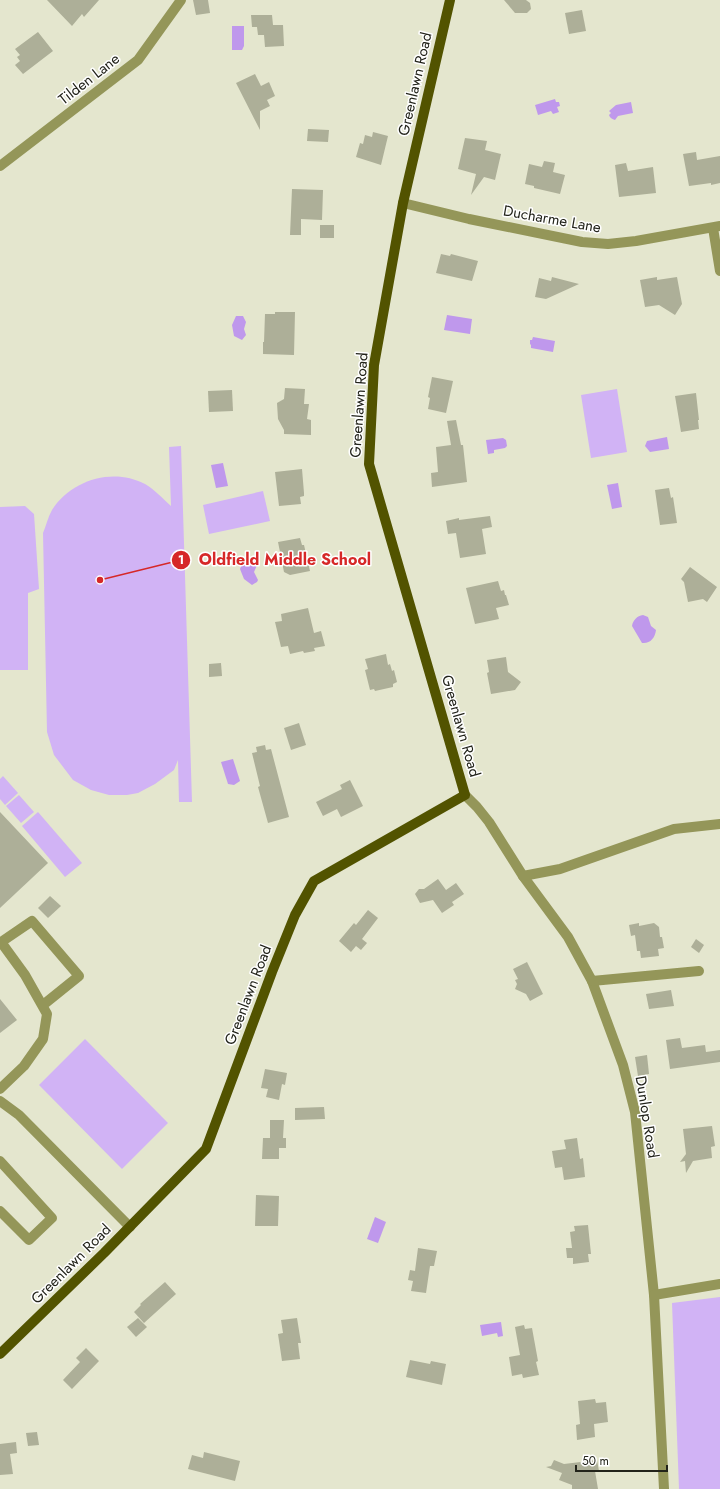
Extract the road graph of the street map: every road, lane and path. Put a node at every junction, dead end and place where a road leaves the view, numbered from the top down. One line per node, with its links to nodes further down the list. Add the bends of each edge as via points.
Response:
1 (181, 0): 3 (street, Tilden Lane, via 138,60)
2 (450, 0): 4 (main road, Greenlawn Road)
3 (0, 166)
4 (403, 202): 5 (street, Ducharme Lane, via 469,219 582,242 608,244 636,241); 7 (main road, Greenlawn Road, via 374,365 369,464)
5 (717, 227): 6 (street)
6 (720, 271)
7 (465, 795): 9 (street, Dunlop Road, via 489,822); 17 (main road, Greenlawn Road, via 314,880 295,915 272,972 206,1149)
8 (720, 824): 9 (street, via 674,829 560,869)
9 (523, 876): 11 (street, Dunlop Road, via 568,937)
10 (699, 971): 11 (street)
11 (592, 981): 19 (street, Dunlop Road, via 623,1066 635,1112)
12 (43, 1005): 12 (street, via 25,974 1,942 32,921 80,976); 13 (street, via 48,1014 43,1039 24,1066)
13 (0, 1088)
14 (0, 1101): 17 (street, via 19,1115)
15 (0, 1161): 16 (street, via 52,1218 29,1240)
16 (0, 1211)
17 (130, 1227): 20 (main road, Greenlawn Road)
18 (720, 1284): 19 (street)
19 (654, 1295): 21 (street, Dunlop Road)
20 (0, 1354)
21 (664, 1489)

